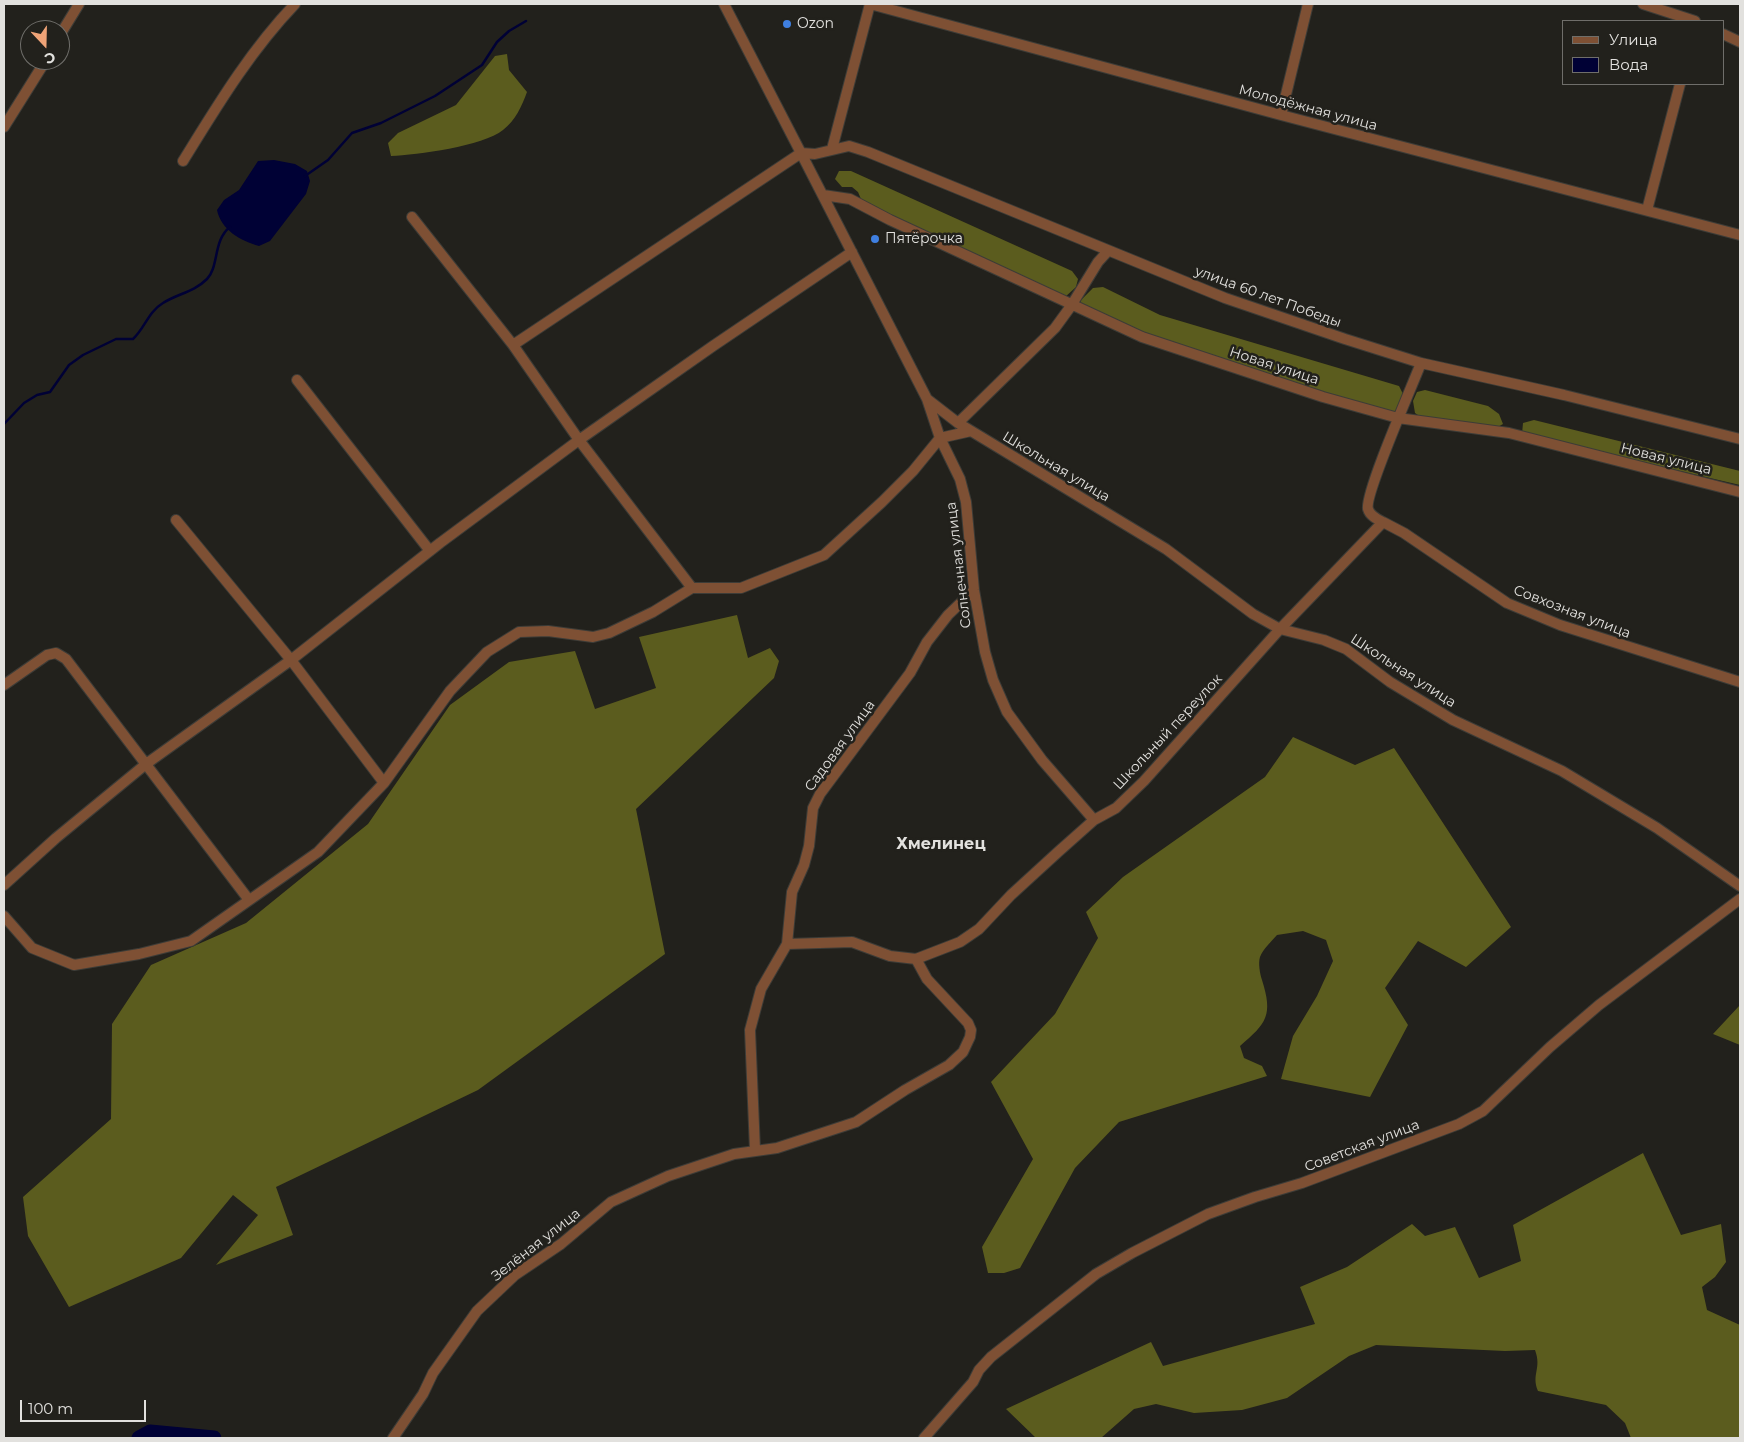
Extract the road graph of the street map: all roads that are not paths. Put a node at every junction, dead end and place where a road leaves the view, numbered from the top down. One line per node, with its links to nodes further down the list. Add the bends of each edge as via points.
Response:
1 (79, 4): 7 (street)
2 (295, 4): 17 (street, via 238,72)
3 (724, 4): 16 (street, Солнечная улица)
4 (870, 4): 13 (street, Молодёжная улица); 15 (street)
5 (1308, 4): 13 (street)
6 (1643, 4): 8 (street)
7 (70, 20)
8 (1692, 20)
9 (1724, 34): 10 (street)
10 (1740, 42)
11 (40, 70): 14 (street)
12 (1680, 85): 19 (street)
13 (1281, 115): 19 (street, Молодёжная улица)
14 (4, 127)
15 (832, 149): 16 (street, улица 60 лет Победы, via 815,154); 22 (street, улица 60 лет Победы, via 849,146 868,152)
16 (802, 153): 18 (street, Солнечная улица); 25 (street)
17 (183, 160)
18 (823, 195): 23 (street, Солнечная улица); 24 (street, Новая улица, via 850,198)
19 (1647, 210): 21 (street, Молодёжная улица)
20 (412, 216): 25 (street)
21 (1740, 235)
22 (1108, 251): 24 (street); 26 (street, улица 60 лет Победы, via 1225,298)
23 (852, 252): 28 (street, Солнечная улица); 34 (street)
24 (1072, 306): 29 (street, Новая улица, via 1142,337 1323,397); 30 (street, via 1055,328)
25 (513, 345): 34 (street)
26 (1421, 363): 29 (street); 33 (street, улица 60 лет Победы)
27 (297, 380): 38 (street)
28 (927, 399): 30 (street, Школьная улица); 32 (street, Солнечная улица)
29 (1398, 418): 35 (street, Новая улица, via 1509,433); 37 (street, via 1368,505 1372,515)
30 (958, 423): 31 (street, Школьная улица)
31 (971, 431): 32 (street); 41 (street, Школьная улица, via 1166,549 1253,614)
32 (940, 438): 39 (street, via 913,471 824,555 741,588); 40 (street, Солнечная улица, via 960,479 966,502)
33 (1740, 439)
34 (579, 440): 38 (street); 39 (street)
35 (1740, 492)
36 (176, 520): 42 (street)
37 (1383, 522): 41 (street, Школьный переулок); 43 (street, Совхозная улица, via 1507,603 1578,631)
38 (430, 551): 42 (street)
39 (692, 588): 46 (street, via 609,633 593,637 519,632 487,652 450,691)
40 (974, 590): 47 (street, Солнечная улица, via 984,652 1007,712 1042,760); 53 (street, Садовая улица, via 948,615 927,642 904,681 820,794 813,808 804,865 792,892)
41 (1280, 629): 47 (street, Школьный переулок, via 1144,781 1116,808); 49 (street, Школьная улица, via 1346,649 1390,682 1453,720 1562,771 1657,828)
42 (291, 660): 45 (street); 46 (street)
43 (1740, 682)
44 (4, 685): 45 (street, via 56,653 66,659)
45 (146, 764): 48 (street); 51 (street)
46 (384, 783): 51 (street, via 318,852)
47 (1094, 820): 54 (street, Школьный переулок, via 1011,895 979,929 960,942)
48 (4, 885)
49 (1740, 886)
50 (1740, 899): 57 (street, Советская улица, via 1599,1005 1483,1111 1459,1124 1339,1169 1208,1214 1096,1274 991,1357)
51 (249, 900): 52 (street, via 191,941 74,965 32,948)
52 (4, 916)
53 (787, 944): 54 (street, Школьный переулок, via 852,942 890,956); 55 (street, via 761,989 750,1030)
54 (916, 959): 55 (street, Зелёная улица, via 927,978 968,1023 970,1037 963,1052 949,1065 856,1122 777,1148)
55 (755, 1150): 56 (street, Зелёная улица, via 668,1176 611,1202 561,1244 516,1275 477,1311)
56 (393, 1438)
57 (924, 1438)

